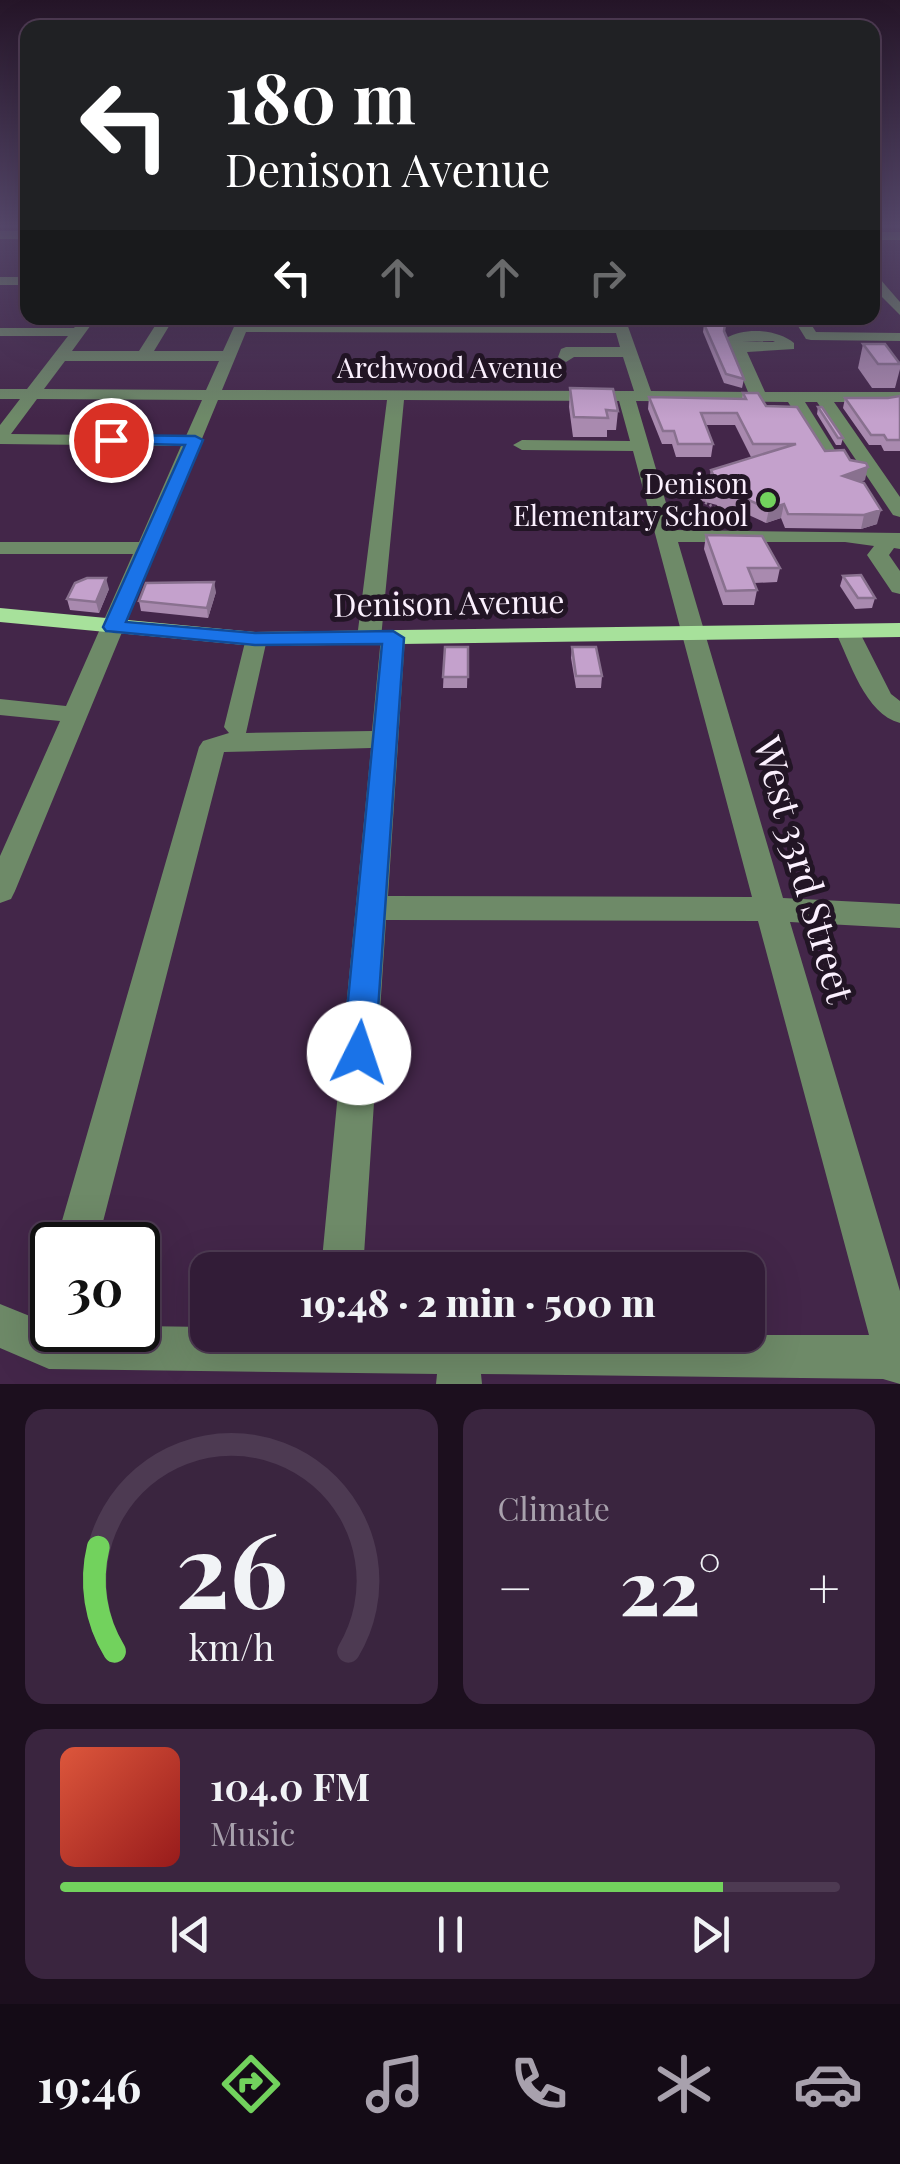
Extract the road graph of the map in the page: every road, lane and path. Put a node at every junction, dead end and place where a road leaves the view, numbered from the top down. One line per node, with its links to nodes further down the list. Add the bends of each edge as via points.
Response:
1 (880, 291): 2 (street)
2 (895, 313)
3 (84, 325): 9 (street)
4 (163, 325): 14 (street)
5 (242, 325): 15 (street)
6 (621, 325): 12 (street, West 33rd Street)
7 (805, 325): 10 (street, via 812,336)
8 (0, 332): 9 (street)
9 (79, 332): 13 (street)
10 (900, 336)
11 (736, 348): 22 (street)
12 (629, 352): 16 (street); 21 (street, West 33rd Street)
13 (60, 356): 14 (street); 18 (street)
14 (144, 356): 15 (street)
15 (229, 356): 19 (street)
16 (566, 357)
17 (0, 394): 18 (street, Archwood Avenue)
18 (33, 394): 19 (street, Archwood Avenue); 27 (street)
19 (212, 396): 20 (street, Archwood Avenue); 28 (street)
20 (396, 396): 21 (street, Archwood Avenue); 45 (street)
21 (635, 396): 22 (street, Archwood Avenue); 30 (street, West 33rd Street)
22 (759, 396): 23 (street, Archwood Avenue)
23 (794, 396): 24 (street, Archwood Avenue); 31 (street)
24 (822, 397): 25 (street, Archwood Avenue); 33 (street)
25 (894, 397): 26 (street)
26 (900, 412)
27 (0, 438): 28 (street)
28 (195, 440): 38 (street)
29 (522, 445): 30 (street)
30 (640, 446): 35 (street, West 33rd Street)
31 (831, 458)
32 (669, 482): 34 (path, via 701,488 696,499 744,518)
33 (900, 511)
34 (752, 532)
35 (666, 536): 36 (street); 44 (street, West 33rd Street)
36 (897, 541): 39 (street, via 878,554)
37 (0, 548): 38 (street)
38 (149, 548): 41 (street)
39 (900, 586)
40 (0, 615): 41 (main road, Denison Avenue)
41 (113, 627): 46 (main road, Denison Avenue); 48 (street)
42 (900, 630): 43 (main road, Denison Avenue)
43 (846, 631): 44 (main road, Denison Avenue); 49 (street, via 882,698)
44 (694, 634): 45 (main road, Denison Avenue); 54 (street, West 33rd Street)
45 (381, 638): 46 (main road, Denison Avenue); 51 (street)
46 (255, 639): 50 (street)
47 (0, 707): 48 (street)
48 (75, 715): 52 (street)
49 (900, 715)
50 (237, 728)
51 (383, 739): 53 (street); 56 (street, via 212,747)
52 (0, 891)
53 (370, 908): 54 (street); 57 (street)
54 (768, 910): 55 (street); 63 (street, West 33rd Street)
55 (900, 916)
56 (82, 1222)
57 (343, 1252)
58 (0, 1326): 59 (street)
59 (30, 1334)
60 (160, 1341): 61 (street)
61 (190, 1341)
62 (384, 1352): 64 (street)
63 (899, 1362): 64 (street)
64 (459, 1366)

